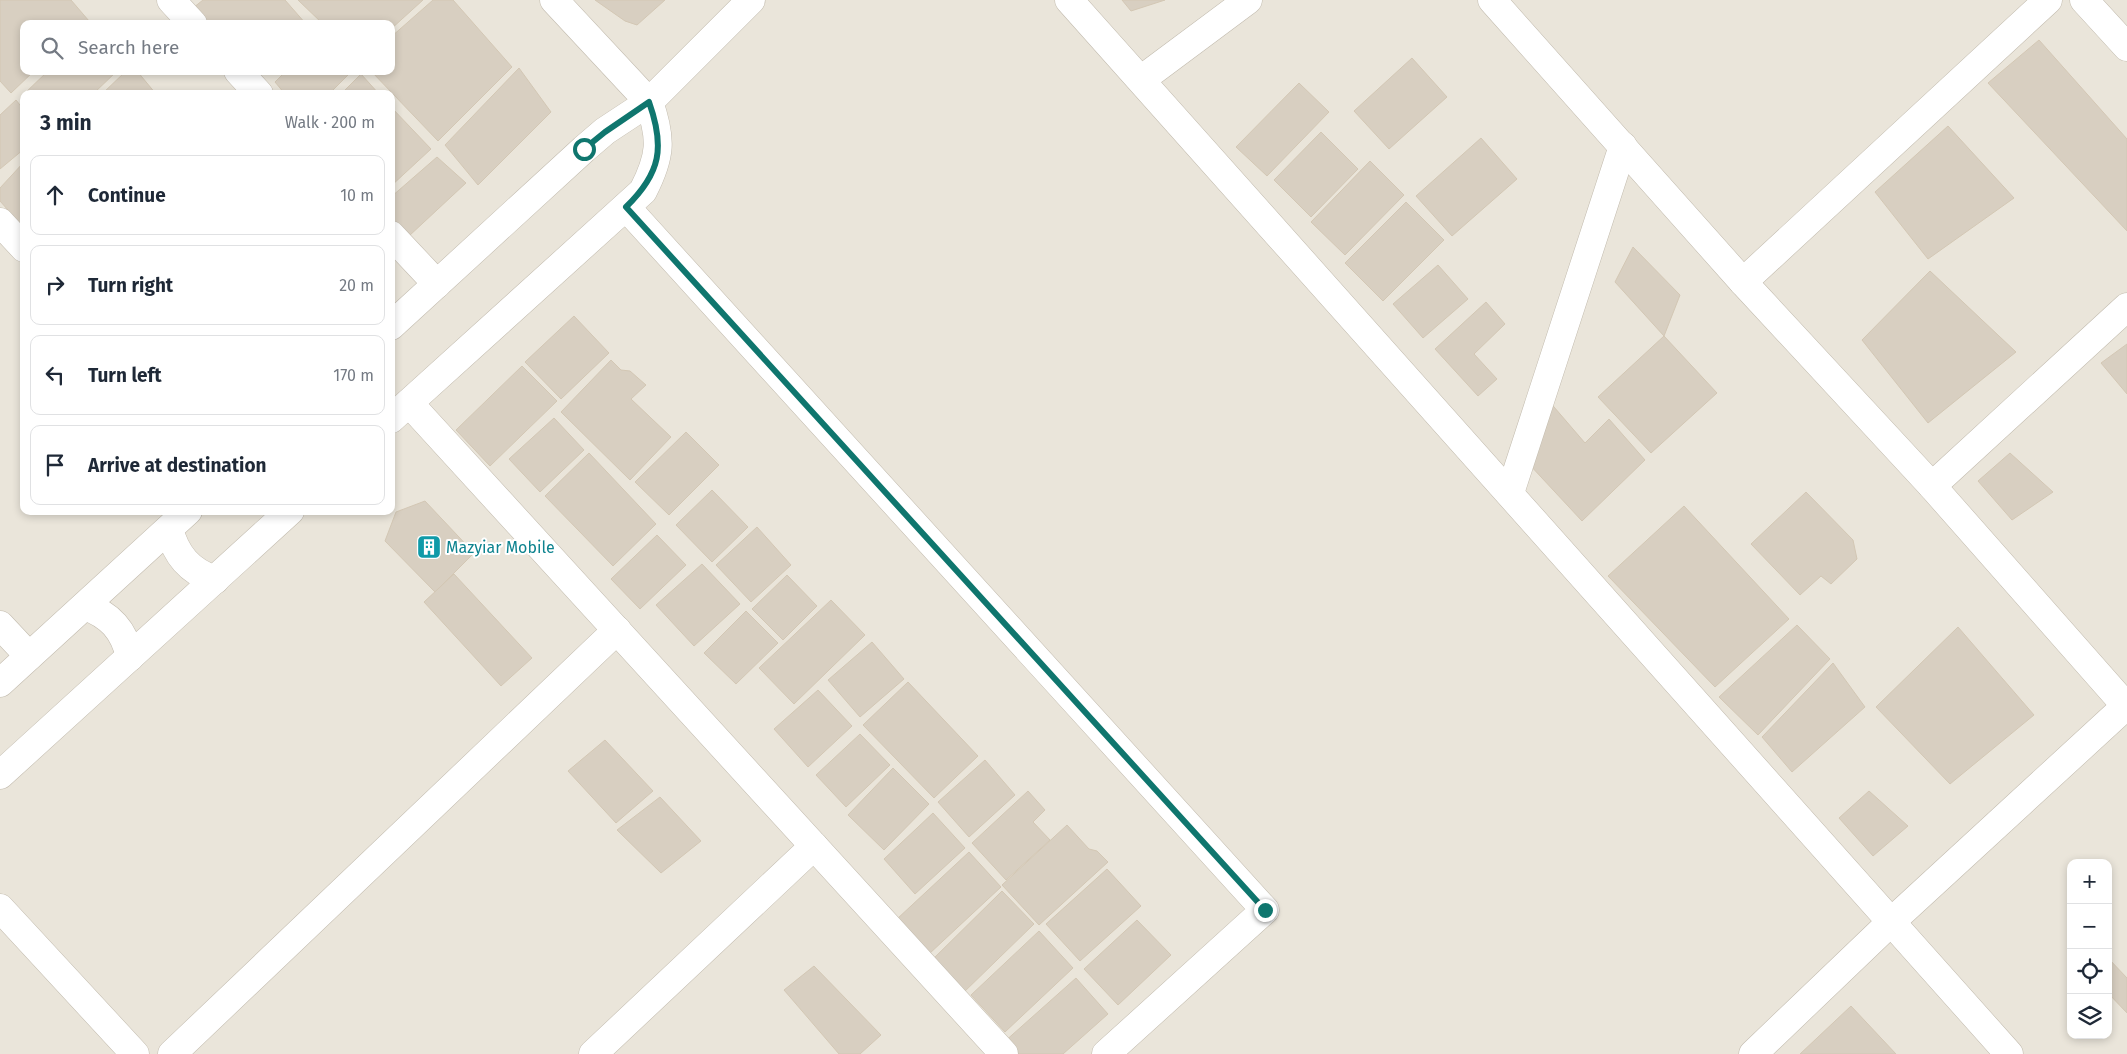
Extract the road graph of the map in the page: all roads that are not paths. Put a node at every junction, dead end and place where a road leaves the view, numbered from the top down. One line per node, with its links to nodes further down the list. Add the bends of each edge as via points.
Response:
1 (171, 0): 9 (street)
2 (554, 0): 14 (street)
3 (751, 0): 14 (street)
4 (1070, 0): 12 (street)
5 (1248, 0): 12 (street)
6 (1492, 0): 15 (street)
7 (2048, 0): 20 (street)
8 (2084, 0): 10 (street)
9 (189, 20)
10 (2127, 47)
11 (242, 75): 13 (street)
12 (1142, 79): 26 (street)
13 (255, 90)
14 (649, 102): 16 (street, via 657,124 659,147 654,170 643,191); 21 (street, via 584,149)
15 (1622, 146): 20 (street); 26 (street)
16 (626, 207): 24 (street); 45 (street, via 1265,910)
17 (0, 222): 19 (street)
18 (395, 238): 21 (street)
19 (20, 244)
20 (1743, 282): 25 (street)
21 (437, 284): 23 (street)
22 (2127, 307): 25 (street)
23 (395, 322)
24 (400, 411): 32 (street)
25 (1932, 486): 36 (street)
26 (1510, 494): 40 (street)
27 (286, 515): 29 (street)
28 (178, 520): 29 (street, via 172,543 179,556 200,575); 30 (street)
29 (214, 580): 34 (street)
30 (85, 606): 33 (street); 34 (street, via 104,615 120,630)
31 (0, 625): 33 (street)
32 (617, 630): 38 (street); 42 (street)
33 (29, 656): 35 (street)
34 (130, 657): 37 (street)
35 (0, 682)
36 (2126, 706): 40 (street)
37 (0, 775)
38 (814, 846): 43 (street); 44 (street)
39 (0, 908): 41 (street)
40 (1891, 922): 46 (street); 47 (street)
41 (135, 1054)
42 (172, 1054)
43 (593, 1054)
44 (1004, 1054)
45 (1106, 1054)
46 (1753, 1054)
47 (2009, 1054)

